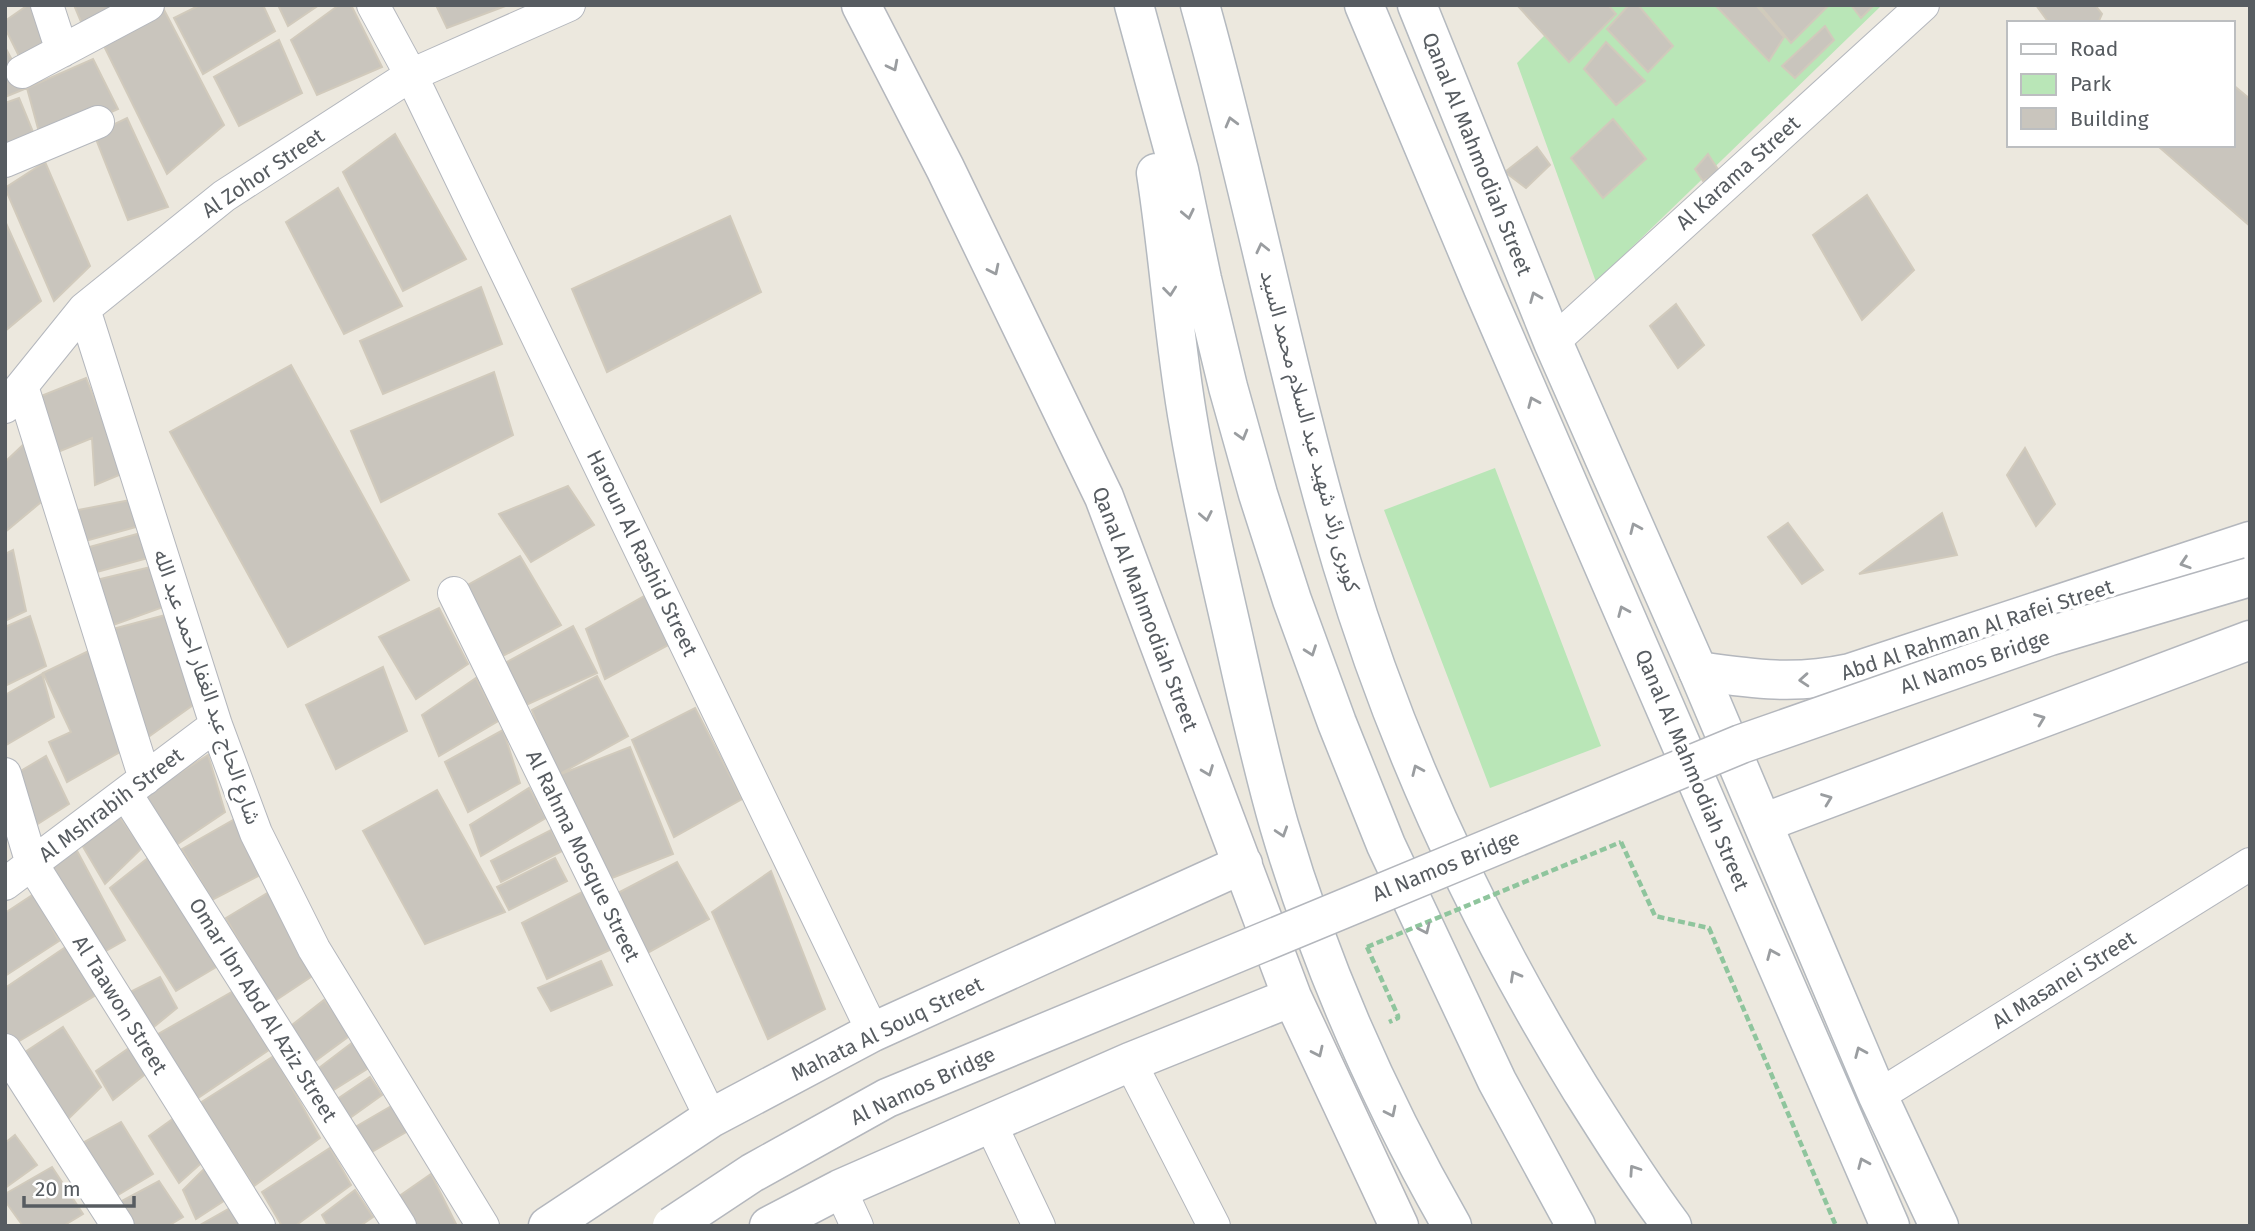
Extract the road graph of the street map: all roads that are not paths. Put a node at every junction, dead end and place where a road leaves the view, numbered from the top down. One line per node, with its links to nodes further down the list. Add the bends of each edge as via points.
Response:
1 (47, 5): 11 (street)
2 (148, 5): 11 (street)
3 (373, 5): 13 (street, Haroun Al Rashid Street)
4 (569, 5): 13 (street, Al Zohor Street)
5 (862, 5): 29 (main road, Qanal Al Mahmodiah Street, one-way to 29, via 1104,497)
6 (1132, 5): 53 (main road, one-way to 53, via 1188,425 1252,728 1280,828 1350,1021); 54 (main road, one-way to 54, via 1179,170 1228,387 1262,507 1328,699 1386,845 1441,964 1497,1081)
7 (1200, 5): 55 (main road, كوبرى رائد شهيد عبد السلام محمد السيد, one-way to 7, via 1549,1037 1499,946 1413,760 1343,567 1315,468)
8 (1364, 5): 41 (main road, Qanal Al Mahmodiah Street, one-way to 8)
9 (1417, 5): 17 (main road, Qanal Al Mahmodiah Street, one-way to 9)
10 (1923, 5): 17 (street, Al Karama Street)
11 (62, 51): 12 (street)
12 (22, 72)
13 (411, 75): 16 (street, Al Zohor Street, via 224,196); 33 (street, Haroun Al Rashid Street)
14 (98, 122): 15 (street)
15 (5, 161)
16 (84, 309): 18 (street, Al Zohor Street); 24 (street, شارع الحاج عبد الغفار احمد عبد الله)
17 (1553, 342): 23 (main road, Qanal Al Mahmodiah Street, one-way to 17)
18 (12, 392): 26 (street, Omar Ibn Abd Al Aziz Street)
19 (2250, 541): 23 (main road, Abd Al Rahman Al Rafei Street, one-way to 23, via 1850,673 1778,681)
20 (2250, 577): 47 (main road, Al Namos Bridge, bridge, via 2050,636 1741,744 887,1098 752,1173)
21 (454, 593): 37 (street, Al Rahma Mosque Street)
22 (2250, 640): 27 (main road, one-way to 22)
23 (1698, 671): 27 (main road, Qanal Al Mahmodiah Street)
24 (216, 725): 26 (street, Al Mshrabih Street); 45 (street, شارع الحاج عبد الغفار احمد عبد الله, via 256,833 314,948)
25 (5, 774): 28 (street, Al Taawon Street)
26 (136, 787): 28 (street, Al Mshrabih Street); 44 (street, Omar Ibn Abd Al Aziz Street)
27 (1763, 823): 36 (main road, Qanal Al Mahmodiah Street, one-way to 27)
28 (32, 864): 31 (street, Al Mshrabih Street); 43 (street, Al Taawon Street)
29 (1243, 864): 32 (main road, Qanal Al Mahmodiah Street); 33 (main road, Mahata Al Souq Street)
30 (2250, 864): 36 (street, Al Masanei Street)
31 (5, 884)
32 (1292, 997): 35 (main road); 52 (main road, Qanal Al Mahmodiah Street, one-way to 52)
33 (873, 1032): 37 (main road, Mahata Al Souq Street)
34 (5, 1049): 42 (street)
35 (1130, 1062): 38 (main road); 51 (street)
36 (1878, 1096): 40 (main road, Qanal Al Mahmodiah Street)
37 (711, 1118): 46 (main road, Mahata Al Souq Street)
38 (990, 1123): 39 (main road); 50 (street)
39 (840, 1189): 48 (main road); 49 (street)
40 (1922, 1192): 41 (main road); 56 (main road, Qanal Al Mahmodiah Street)
41 (1887, 1218)
42 (118, 1226)
43 (259, 1226)
44 (400, 1226)
45 (483, 1226)
46 (548, 1226)
47 (673, 1226)
48 (769, 1226)
49 (857, 1226)
50 (1039, 1226)
51 (1214, 1226)
52 (1399, 1226)
53 (1452, 1226)
54 (1576, 1226)
55 (1672, 1226)
56 (1939, 1226)

